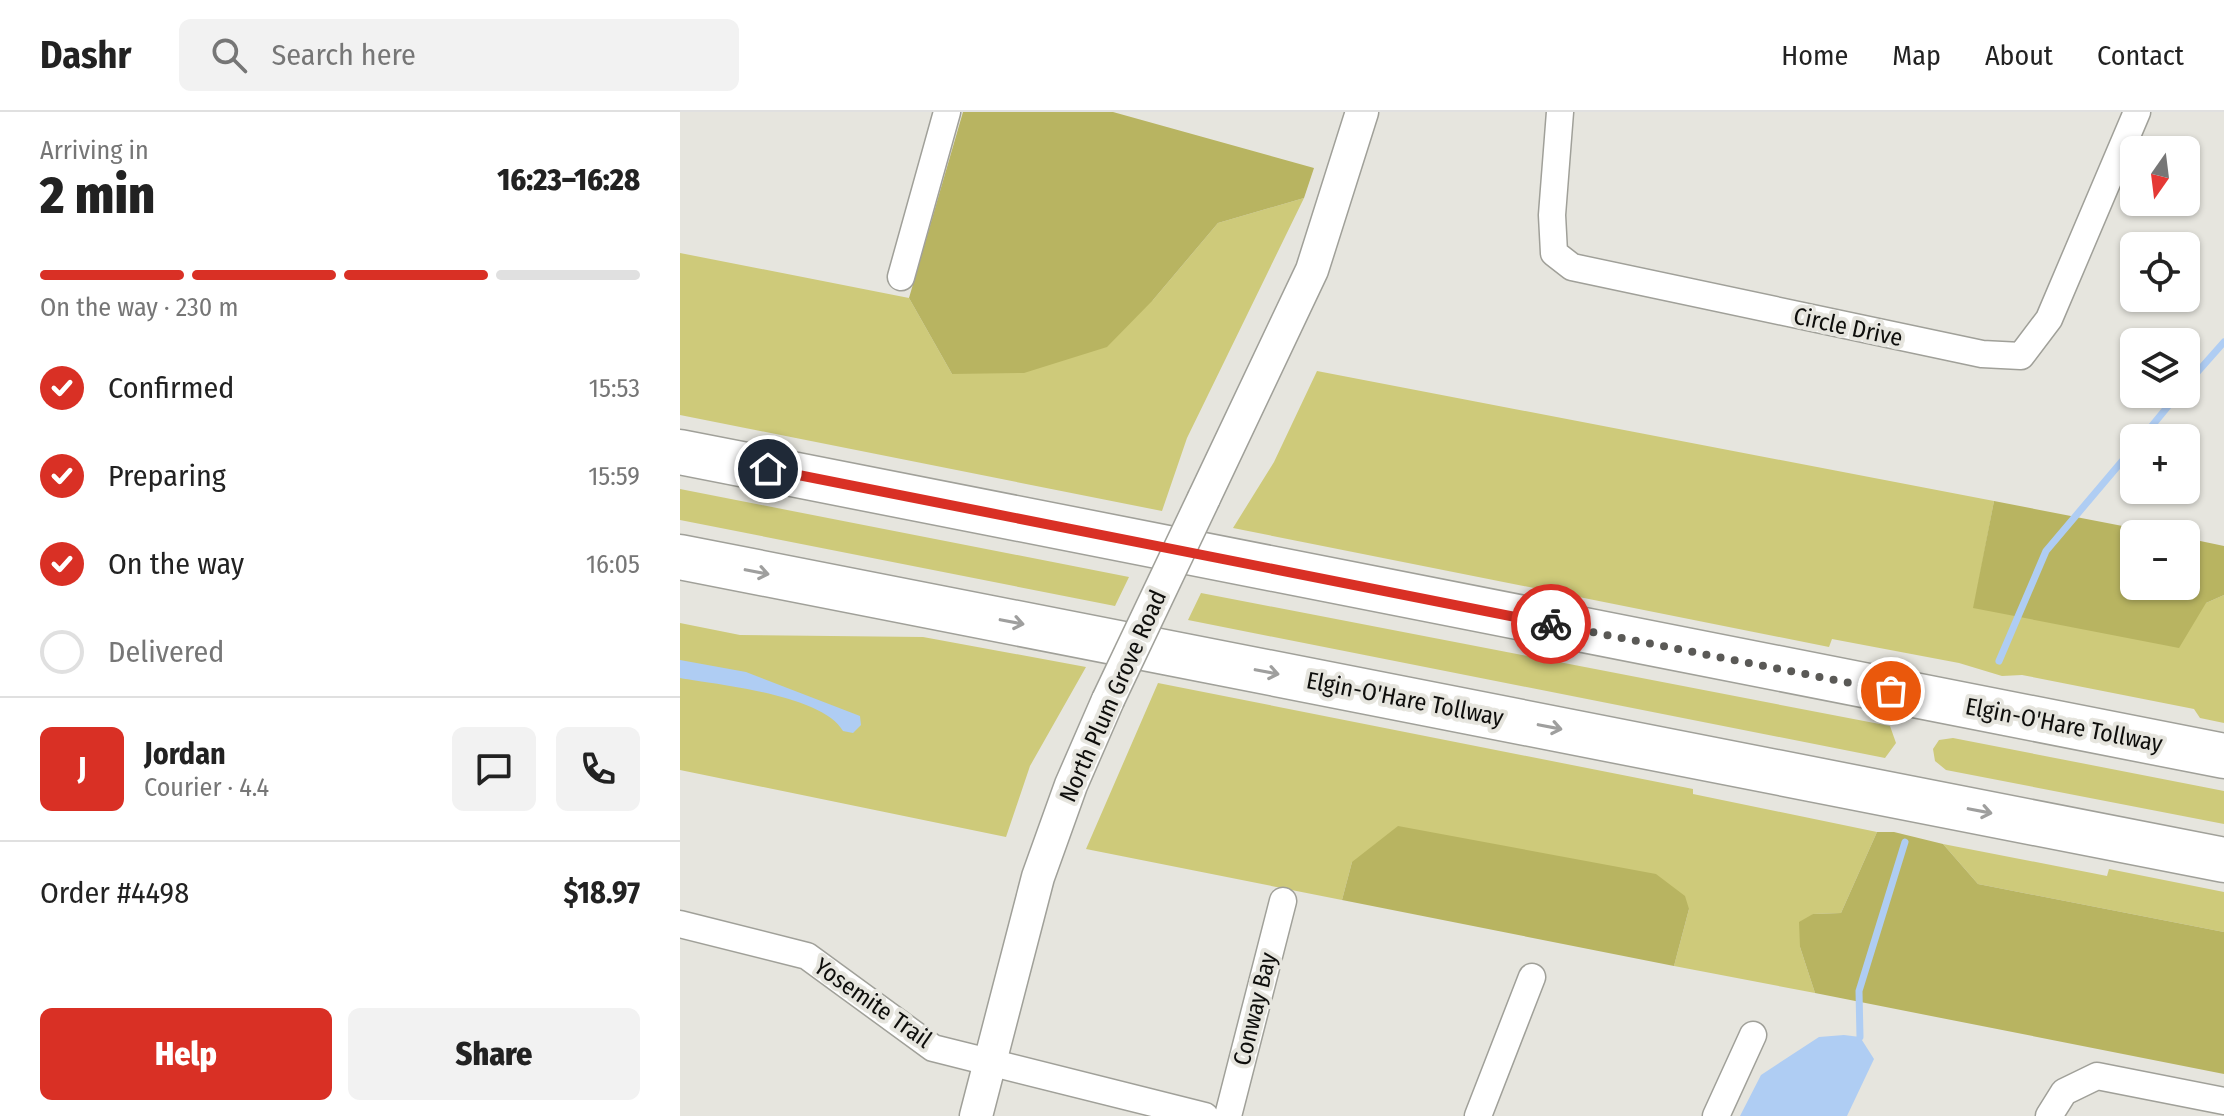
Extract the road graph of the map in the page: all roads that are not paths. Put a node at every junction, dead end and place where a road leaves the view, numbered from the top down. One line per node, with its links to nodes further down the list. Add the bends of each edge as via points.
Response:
1 (947, 112): 5 (street)
2 (1362, 112): 14 (street, North Plum Grove Road, bridge, via 1312,270 1071,785 1038,877)
3 (1560, 112): 4 (street, Circle Drive, via 1554,253 1572,267 1982,354 2021,356 2049,319)
4 (2137, 112)
5 (901, 277)
6 (680, 452): 8 (highway, Elgin-O'Hare Tollway)
7 (680, 557): 9 (highway, Elgin-O'Hare Tollway, one-way to 9)
8 (2224, 756)
9 (2224, 860)
10 (1283, 901): 18 (street, Conway Bay)
11 (680, 924): 14 (street, Yosemite Trail, via 807,956 933,1048)
12 (1532, 977): 19 (street)
13 (1753, 1035): 20 (street)
14 (989, 1064): 16 (street, North Plum Grove Road); 17 (street, Yosemite Trail)
15 (2224, 1101): 21 (street, via 2097,1076 2064,1092)
16 (976, 1116)
17 (1205, 1116)
18 (1228, 1116)
19 (1478, 1116)
20 (1716, 1116)
21 (2049, 1116)

